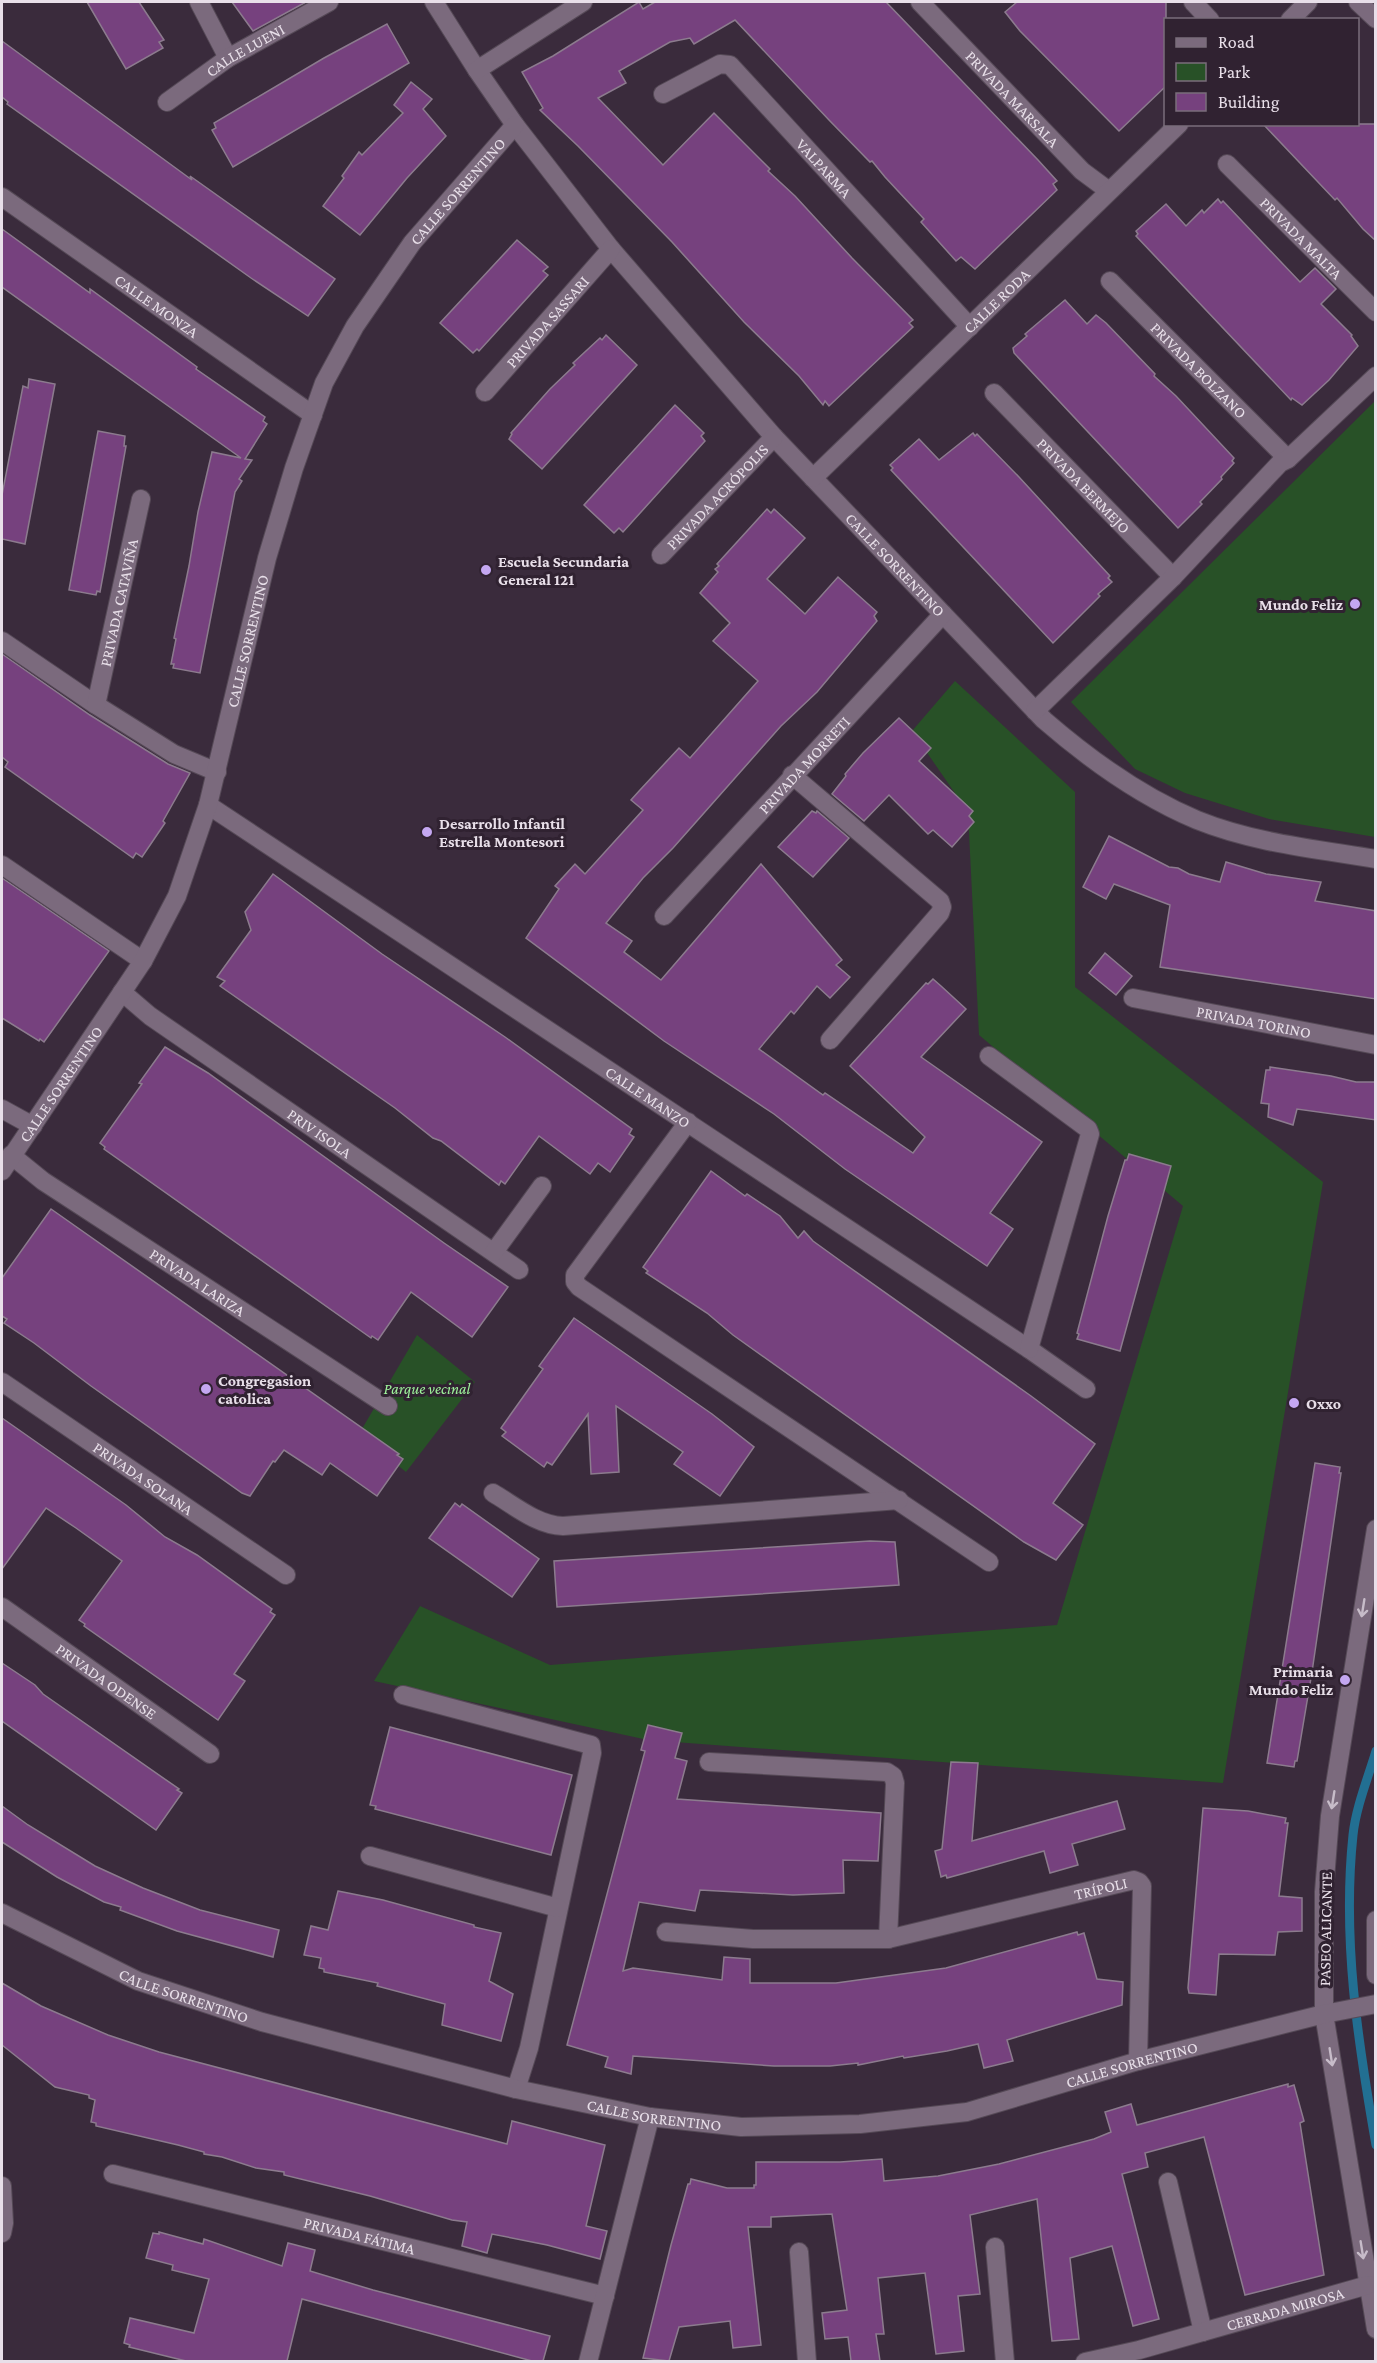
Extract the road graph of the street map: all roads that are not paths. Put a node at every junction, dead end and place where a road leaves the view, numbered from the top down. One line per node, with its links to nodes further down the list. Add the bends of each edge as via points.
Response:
1 (199, 2): 12 (street)
2 (329, 2): 12 (street, CALLE LUENI)
3 (434, 2): 13 (street, CALLE SORRENTINO)
4 (583, 2): 13 (street)
5 (920, 2): 19 (street, PRIVADA MARSALA, via 1082,171)
6 (1193, 2): 9 (street)
7 (1308, 2): 10 (street)
8 (1358, 2): 11 (street)
9 (1208, 18)
10 (1292, 18)
11 (1376, 19)
12 (228, 58): 15 (street, CALLE LUENI)
13 (477, 70): 16 (street, CALLE SORRENTINO)
14 (663, 94): 24 (street, VALPARMA, via 720,64 730,65)
15 (167, 102)
16 (515, 125): 21 (street, CALLE SORRENTINO); 28 (street, CALLE SORRENTINO, via 412,243 355,326 324,383)
17 (1177, 126): 19 (street, CALLE RODA)
18 (1227, 164): 23 (street, PRIVADA MALTA)
19 (1109, 190): 24 (street, CALLE RODA)
20 (2, 197): 28 (street, CALLE MONZA)
21 (610, 249): 26 (street, PRIVADA SASSARI); 29 (street, CALLE SORRENTINO)
22 (1110, 281): 30 (street, PRIVADA BOLZANO)
23 (1376, 312)
24 (970, 327): 31 (street, CALLE RODA)
25 (1376, 376): 30 (street)
26 (485, 392)
27 (994, 393): 34 (street, PRIVADA BERMEJO)
28 (313, 415): 39 (street, CALLE SORRENTINO, via 267,558)
29 (774, 437): 31 (street, CALLE SORRENTINO); 33 (street, PRIVADA ACRÓPOLIS)
30 (1288, 459): 34 (street)
31 (813, 478): 35 (street, CALLE SORRENTINO)
32 (141, 499): 37 (street, PRIVADA CATAVIÑA)
33 (661, 555)
34 (1173, 577): 38 (street)
35 (943, 614): 38 (street, CALLE SORRENTINO); 40 (street, PRIVADA MORRETI)
36 (2, 641): 37 (street)
37 (96, 705): 39 (street, via 174,754)
38 (1035, 711): 42 (street, CALLE SORRENTINO, via 1077,749 1129,784 1197,820 1275,843)
39 (217, 772): 41 (street, CALLE SORRENTINO)
40 (792, 776): 44 (street, PRIVADA MORRETI); 48 (street, via 940,901 942,907)
41 (208, 805): 45 (street, CALLE SORRENTINO, via 177,896); 52 (street, CALLE MANZO)
42 (1376, 859)
43 (2, 864): 45 (street)
44 (664, 916)
45 (143, 961): 46 (street, CALLE SORRENTINO)
46 (122, 992): 53 (street, CALLE SORRENTINO); 56 (street, PRIV ISOLA, via 150,1016)
47 (1133, 998): 49 (street, PRIVADA TORINO)
48 (830, 1040)
49 (1376, 1045)
50 (989, 1056): 58 (street, via 1090,1134)
51 (2, 1109): 53 (street)
52 (688, 1122): 58 (street, CALLE MANZO); 63 (street, via 575,1275 575,1282)
53 (33, 1126): 54 (street, CALLE SORRENTINO)
54 (6, 1163): 61 (street, PRIVADA LARIZA, via 43,1181)
55 (542, 1186): 56 (street)
56 (494, 1252): 57 (street, PRIV ISOLA)
57 (519, 1270)
58 (1029, 1349): 60 (street, CALLE MANZO)
59 (2, 1382): 66 (street, PRIVADA SOLANA)
60 (1086, 1389)
61 (388, 1406)
62 (493, 1492): 63 (street, via 539,1521 563,1526)
63 (899, 1500): 65 (street)
64 (1376, 1529): 79 (street, PASEO ALICANTE, one-way to 79, via 1330,1816 1323,1892)
65 (989, 1562)
66 (286, 1575)
67 (2, 1607): 69 (street, PRIVADA ODENSE)
68 (402, 1695): 72 (street, via 591,1745)
69 (210, 1754)
70 (709, 1761): 76 (street, via 886,1772 892,1776 895,1783)
71 (370, 1856): 72 (street)
72 (558, 1908): 81 (street, via 529,2048)
73 (2, 1913): 81 (street, CALLE SORRENTINO, via 138,1981 262,2022)
74 (1375, 1926): 77 (street)
75 (666, 1932): 76 (street, TRÍPOLI, via 753,1939)
76 (888, 1939): 80 (street, TRÍPOLI, via 1134,1880 1140,1882 1143,1886)
77 (1376, 1975)
78 (1376, 2004): 79 (street, CALLE SORRENTINO)
79 (1323, 2014): 80 (street, CALLE SORRENTINO); 89 (street, PASEO ALICANTE, one-way to 89)
80 (1138, 2061): 82 (street, CALLE SORRENTINO, via 968,2112 860,2124 741,2127)
81 (516, 2089): 82 (street, CALLE SORRENTINO)
82 (650, 2117): 90 (street)
83 (113, 2174): 90 (street, PRIVADA FÁTIMA)
84 (1168, 2182): 92 (street)
85 (2, 2186): 86 (street)
86 (2, 2233)
87 (995, 2247): 95 (street)
88 (799, 2252): 94 (street)
89 (1368, 2285): 91 (street, PASEO ALICANTE); 92 (street, CERRADA MIROSA)
90 (605, 2296): 93 (street)
91 (1376, 2329)
92 (1203, 2332): 96 (street, CERRADA MIROSA)
93 (588, 2361)
94 (807, 2361)
95 (1005, 2361)
96 (1084, 2361)

